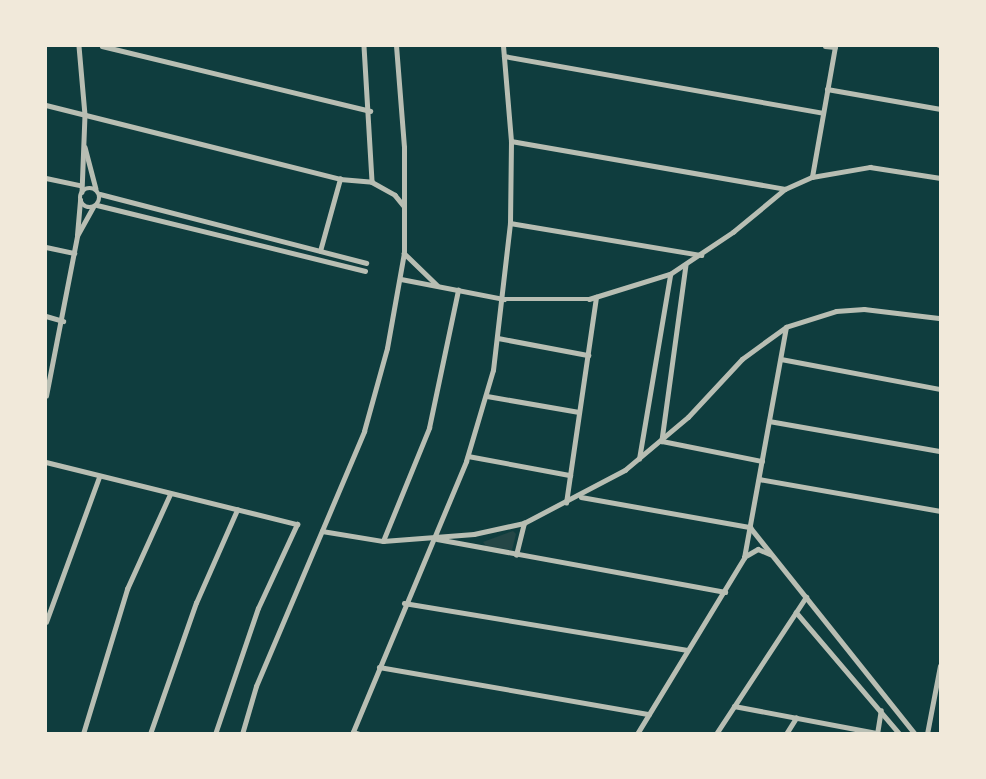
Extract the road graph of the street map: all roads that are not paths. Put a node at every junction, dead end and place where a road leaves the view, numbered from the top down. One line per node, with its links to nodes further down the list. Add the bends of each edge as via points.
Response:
1 (79, 46): 14 (street)
2 (102, 46): 12 (street)
3 (365, 46): 12 (street)
4 (396, 46): 28 (street)
5 (503, 46): 8 (street)
6 (825, 46): 7 (street)
7 (835, 46): 9 (street)
8 (504, 56): 13 (street); 15 (street)
9 (827, 89): 11 (street); 13 (street)
10 (46, 105): 14 (street)
11 (940, 109)
12 (370, 111): 21 (street)
13 (823, 113): 17 (street)
14 (85, 115): 16 (street); 20 (street)
15 (511, 141): 23 (street); 29 (street)
16 (84, 143): 22 (street); 25 (street)
17 (812, 177): 19 (street, via 870,167); 23 (street)
18 (46, 178): 22 (street)
19 (940, 178)
20 (340, 179): 21 (street); 32 (street)
21 (372, 182): 28 (street, via 395,195)
22 (79, 185): 24 (street)
23 (785, 189): 35 (street)
24 (82, 192): 25 (street); 26 (street)
25 (98, 192): 27 (street); 32 (street)
26 (80, 200): 27 (street); 30 (street)
27 (95, 206): 30 (street); 38 (street)
28 (405, 207): 34 (street)
29 (510, 223): 35 (street); 44 (street)
30 (77, 236): 33 (street)
31 (46, 247): 33 (street)
32 (320, 251): 36 (street)
33 (74, 253): 47 (street)
34 (404, 253): 40 (street); 41 (street)
35 (701, 255): 37 (street)
36 (366, 263)
37 (687, 264): 39 (street); 57 (street)
38 (365, 271)
39 (670, 274): 43 (street); 60 (street)
40 (401, 279): 41 (street); 74 (street, via 363,431)
41 (438, 285): 42 (street)
42 (458, 290): 44 (street); 76 (street, via 429,428)
43 (596, 297): 44 (street); 50 (street)
44 (504, 299): 49 (street)
45 (46, 316): 47 (street)
46 (940, 318): 48 (street, via 864,309 836,311)
47 (63, 321): 53 (street)
48 (786, 327): 51 (street); 57 (street, via 743,359)
49 (498, 338): 50 (street); 54 (street)
50 (588, 355): 55 (street)
51 (781, 359): 52 (street); 56 (street)
52 (940, 389)
53 (46, 392)
54 (487, 397): 55 (street); 59 (street)
55 (579, 412): 63 (street)
56 (769, 421): 58 (street); 62 (street)
57 (662, 441): 60 (street); 62 (street)
58 (940, 451)
59 (468, 456): 63 (street); 75 (street)
60 (639, 459): 67 (street)
61 (46, 461): 64 (street)
62 (762, 461): 65 (street)
63 (570, 475): 68 (street)
64 (99, 477): 66 (street); 84 (street)
65 (759, 479): 70 (street); 73 (street)
66 (170, 494): 69 (street); 94 (street, via 127,589)
67 (580, 496): 68 (street); 73 (street)
68 (566, 503): 71 (street)
69 (237, 510): 72 (street); 95 (street, via 196,603)
70 (940, 512)
71 (524, 523): 75 (street); 77 (street)
72 (297, 524): 96 (street, via 258,608)
73 (750, 527): 78 (street); 79 (street)
74 (322, 531): 76 (street); 97 (street, via 256,686)
75 (433, 538): 76 (street); 77 (street); 82 (street)
76 (383, 541)
77 (516, 555): 80 (street)
78 (773, 556): 79 (street, via 758,549); 81 (street)
79 (744, 558): 80 (street)
80 (725, 592): 85 (street)
81 (806, 597): 83 (street); 89 (street)
82 (404, 603): 85 (street); 87 (street)
83 (796, 612): 90 (street); 91 (street)
84 (46, 622)
85 (687, 650): 92 (street)
86 (940, 666): 88 (street)
87 (378, 667): 92 (street); 98 (street)
88 (938, 696): 106 (street)
89 (890, 700): 91 (street); 105 (street)
90 (734, 706): 93 (street); 101 (street)
91 (881, 710): 103 (street); 104 (street)
92 (649, 713): 100 (street)
93 (796, 718): 102 (street); 103 (street)
94 (83, 733)
95 (150, 733)
96 (215, 733)
97 (242, 733)
98 (352, 733): 99 (street)
99 (360, 733)
100 (637, 733)
101 (716, 733)
102 (786, 733)
103 (877, 733)
104 (900, 733)
105 (915, 733)
106 (927, 733)

